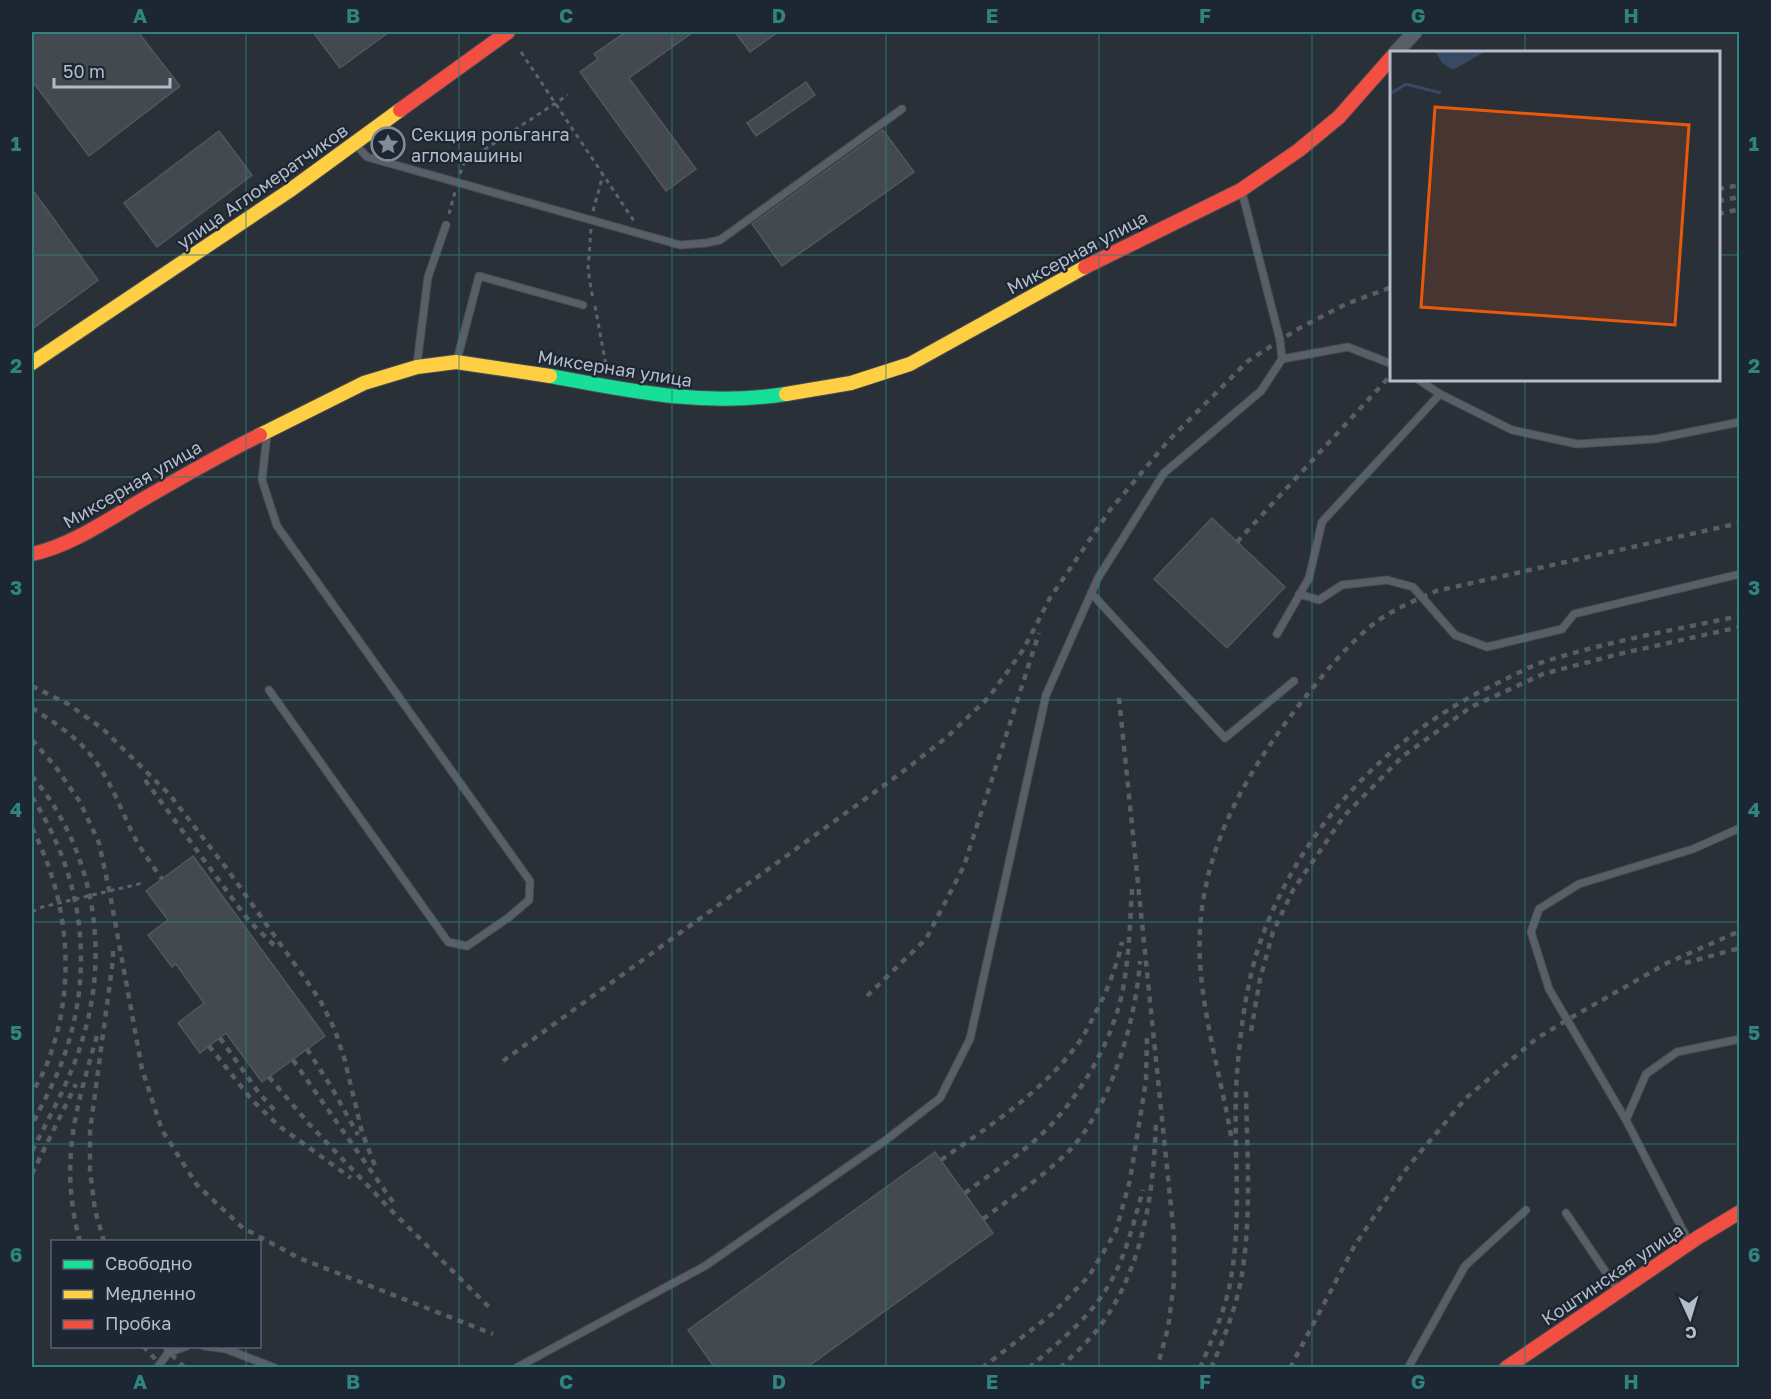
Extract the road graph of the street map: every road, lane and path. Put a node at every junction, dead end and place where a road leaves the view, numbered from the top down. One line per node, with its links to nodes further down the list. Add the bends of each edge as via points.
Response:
1 (508, 32): 9 (street, улица Агломератчиков)
2 (1415, 32): 3 (street)
3 (1397, 51)
4 (521, 52): 7 (path)
5 (1390, 59): 12 (street, Миксерная улица, via 1339,117)
6 (568, 95): 7 (path)
7 (556, 104): 10 (path); 11 (path, via 464,163)
8 (902, 109): 13 (lane, via 720,240 680,245)
9 (355, 143): 11 (lane, via 367,157); 19 (street, улица Агломератчиков)
10 (603, 174): 13 (path); 14 (path)
11 (458, 183): 13 (lane); 15 (path)
12 (1242, 190): 17 (lane, via 1280,340); 23 (street, Миксерная улица, via 1062,278 910,364 851,383 778,395 708,400)
13 (592, 220): 23 (path, via 588,270 607,371)
14 (635, 223)
15 (446, 225): 21 (lane, via 428,277)
16 (582, 305): 18 (lane, via 479,276)
17 (1281, 359): 20 (lane, via 1348,347); 29 (lane, via 1261,391 1164,473)
18 (456, 362): 21 (street, Миксерная улица); 23 (street, Миксерная улица)
19 (32, 363)
20 (1390, 363)
21 (417, 366): 26 (street, Миксерная улица, via 364,383)
22 (1420, 381): 24 (lane)
23 (602, 386)
24 (1440, 394): 25 (lane, via 1512,430 1577,444 1655,439); 30 (lane, via 1323,522 1309,578)
25 (1740, 422)
26 (267, 431): 27 (street, Миксерная улица, via 90,531); 33 (lane, via 262,480 277,526 530,881 529,900 467,946 448,942)
27 (32, 554)
28 (1740, 574): 30 (lane, via 1574,614 1562,629 1487,647 1455,635 1413,587 1387,580 1342,585 1319,600)
29 (1091, 593): 32 (lane, via 1225,738); 48 (lane, via 1046,695 970,1039 940,1098 705,1266)
30 (1299, 594): 31 (lane)
31 (1276, 634)
32 (1294, 681)
33 (269, 690)
34 (1740, 828): 38 (lane, via 1693,849 1579,884 1539,909 1531,932 1549,989)
35 (143, 883): 36 (path)
36 (32, 912)
37 (1740, 1039): 38 (lane, via 1677,1052 1646,1074)
38 (1626, 1120): 42 (lane)
39 (1526, 1210): 49 (lane, via 1465,1266)
40 (1740, 1212): 42 (street, Коштинская улица)
41 (1566, 1213): 43 (lane)
42 (1690, 1243): 43 (street, Коштинская улица)
43 (1619, 1291): 50 (street, Коштинская улица)
44 (184, 1348): 46 (lane, via 168,1353)
45 (215, 1348): 47 (lane)
46 (158, 1368)
47 (275, 1368)
48 (516, 1368)
49 (1408, 1368)
50 (1506, 1368)

